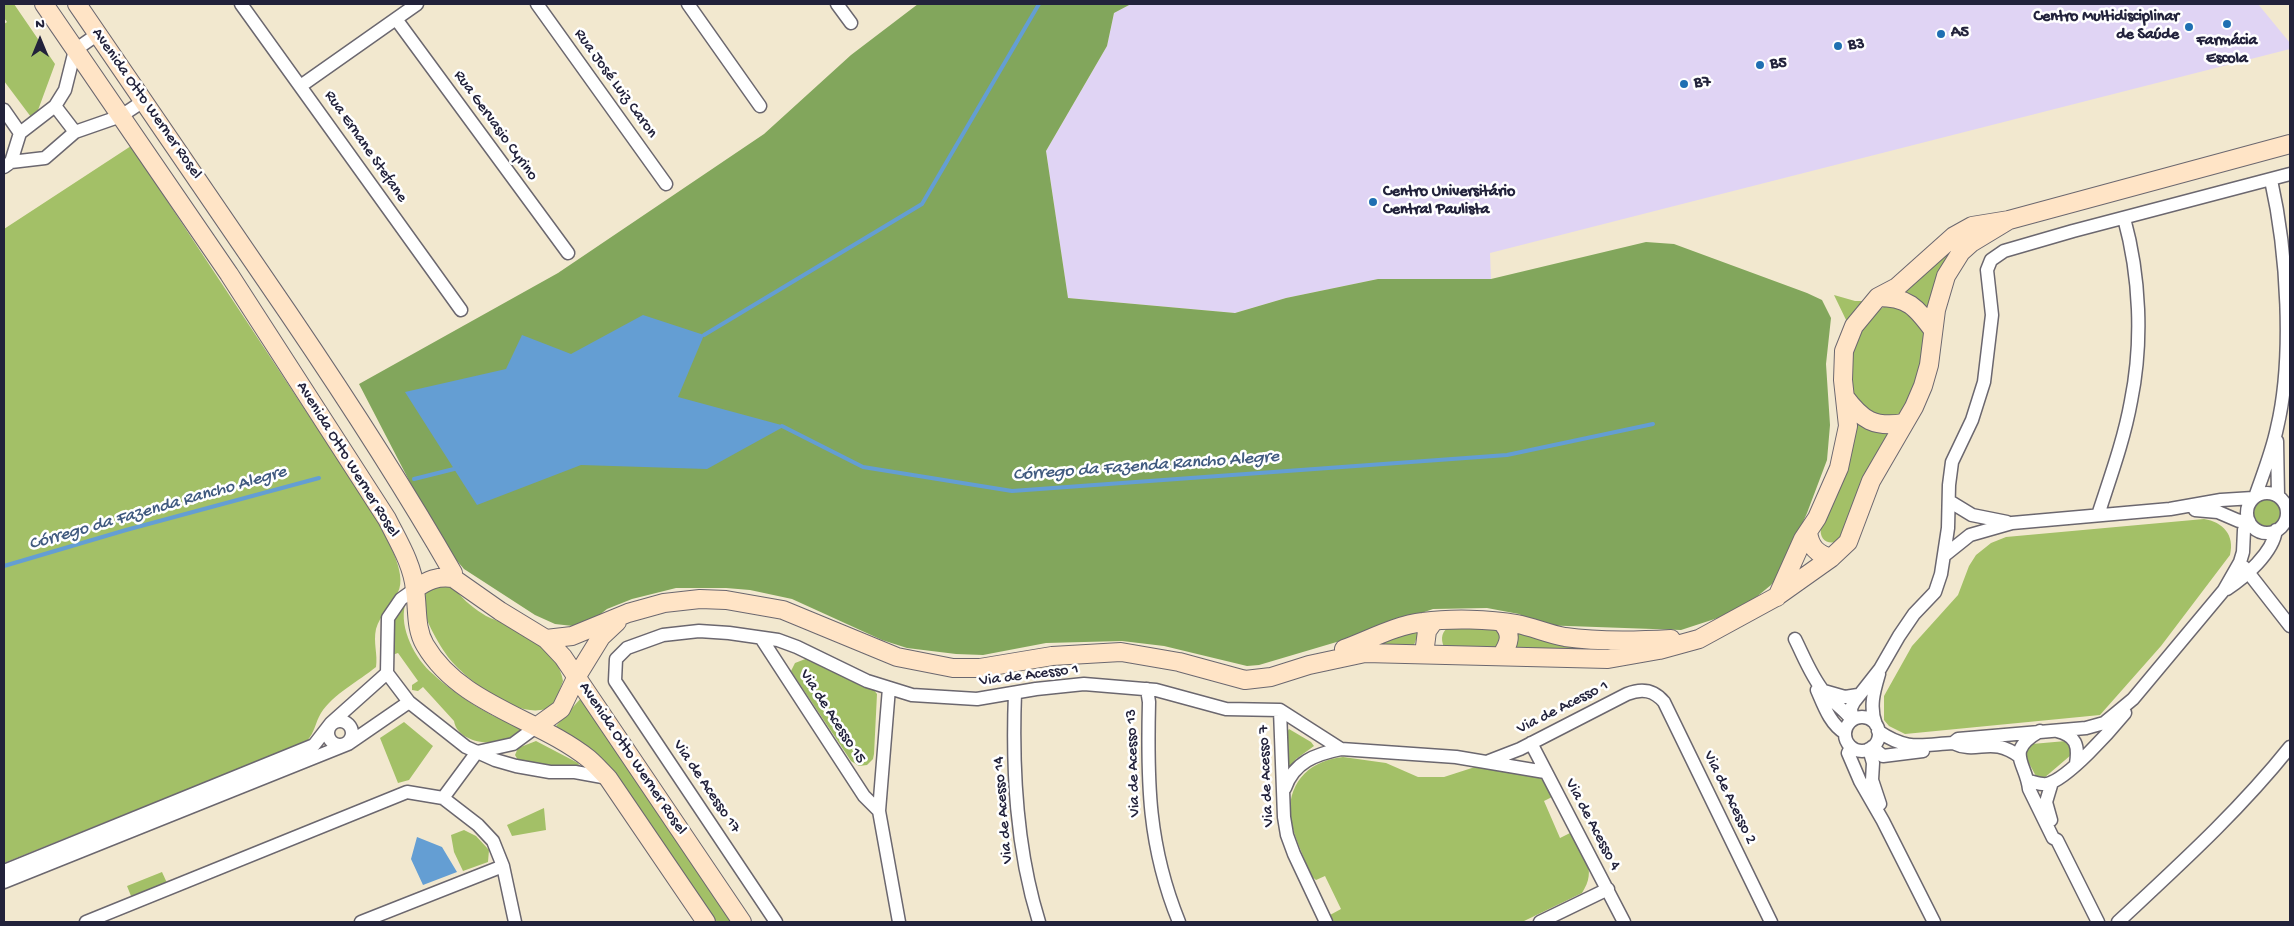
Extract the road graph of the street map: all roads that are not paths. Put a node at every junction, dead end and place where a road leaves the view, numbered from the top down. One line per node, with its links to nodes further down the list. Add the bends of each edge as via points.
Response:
1 (44, 4): 11 (street, Avenida Otto Werner Rosel)
2 (77, 4): 10 (street, Avenida Otto Werner Rosel)
3 (241, 4): 12 (street, Rua Ernane Stefane)
4 (416, 4): 8 (street)
5 (537, 4): 24 (street, Rua José Luiz Caron)
6 (688, 4): 15 (street)
7 (837, 4): 9 (street)
8 (396, 19): 12 (street); 27 (street, Rua Gervasio Cyrino)
9 (850, 23)
10 (98, 34): 11 (street); 13 (street, Avenida Otto Werner Rosel)
11 (75, 50): 14 (street, via 69,77); 17 (street, Avenida Otto Werner Rosel)
12 (302, 85): 29 (street, Rua Ernane Stefane)
13 (145, 100): 17 (street); 48 (street, Avenida Otto Werner Rosel, via 388,465 436,543)
14 (55, 106): 18 (street); 19 (street)
15 (760, 106)
16 (4, 110): 19 (street)
17 (120, 116): 18 (street); 49 (street, Avenida Otto Werner Rosel, via 229,274 387,520 404,553)
18 (75, 132): 21 (street, via 45,158)
19 (20, 133): 21 (street)
20 (2290, 144): 26 (street)
21 (8, 164)
22 (2290, 174): 23 (street)
23 (2271, 180): 25 (street); 30 (street, via 2281,242)
24 (666, 184)
25 (2124, 218): 37 (street, via 2004,251 1991,260 1987,270 1992,314 1984,382 1972,420 1952,462); 39 (street, via 2133,259 2138,335 2132,401)
26 (2009, 220): 28 (street, via 1972,226 1954,236 1897,287); 31 (street, via 1971,243 1952,264 1939,298)
27 (568, 253)
28 (1878, 297): 31 (street, via 1898,298 1916,307); 32 (street, via 1847,340 1843,364)
29 (461, 310)
30 (2288, 321): 34 (street, via 2285,381)
31 (1933, 330): 33 (street, via 1923,386)
32 (1845, 397): 33 (street, via 1866,420 1892,425); 43 (street, via 1848,426 1843,455)
33 (1904, 423): 45 (street, via 1871,481 1848,542)
34 (2277, 428): 35 (street); 36 (street)
35 (2283, 495): 36 (street, via 2266,493); 42 (street, via 2287,514)
36 (2254, 498): 38 (street, via 2221,500); 40 (street, via 2248,508)
37 (1949, 501): 41 (street, via 1972,515); 44 (street)
38 (2170, 510): 39 (street); 40 (street, via 2208,511 2239,521)
39 (2098, 515): 41 (street)
40 (2249, 520): 42 (street, via 2252,526 2264,532); 46 (street, via 2244,530)
41 (2012, 523): 44 (street, via 1970,535)
42 (2282, 529): 47 (street)
43 (1808, 532): 45 (street, via 1816,551); 51 (street)
44 (1945, 555): 64 (street, via 1934,592 1898,636)
45 (1831, 558): 51 (street)
46 (2240, 562): 47 (street); 50 (street)
47 (2249, 573): 50 (street); 55 (street)
48 (453, 578): 49 (street, via 440,576); 58 (street, Avenida Otto Werner Rosel, via 500,612)
49 (416, 589): 65 (street, via 400,599 388,618); 79 (street, Avenida Otto Werner Rosel, via 419,628 432,657 462,684 511,716)
50 (2224, 590): 74 (street)
51 (1776, 597): 56 (street)
52 (628, 613): 58 (street, via 572,636); 62 (street, via 676,601 726,600 783,610 898,657 953,668 980,668 1052,656 1121,652 1179,662 1245,680 1271,677); 66 (street, via 601,637)
53 (1434, 621): 54 (street); 60 (street, via 1427,631); 62 (street, via 1407,625)
54 (1502, 623): 56 (street, via 1566,637 1635,640 1673,638); 61 (street, via 1509,630 1509,638)
55 (2290, 626)
56 (1723, 627): 61 (street, via 1699,639 1608,659)
57 (761, 638): 63 (street, Via de Acesso 1, via 699,631 663,635 627,648 621,652); 68 (street, Via de Acesso 1, via 797,647 866,681); 102 (street, Via de Acesso 15, via 864,796)
58 (546, 639): 66 (street, Avenida Otto Werner Rosel)
59 (1795, 639): 67 (street)
60 (1424, 654): 61 (street); 62 (street, via 1365,653)
61 (1501, 656)
62 (1309, 665)
63 (614, 667): 114 (street, Via de Acesso 17, via 615,681)
64 (1880, 669): 73 (street); 80 (street, via 1872,708)
65 (387, 673): 75 (street); 78 (street)
66 (577, 676): 79 (street, via 561,709); 113 (street, Avenida Otto Werner Rosel)
67 (1813, 678): 70 (street); 83 (street, via 1828,714)
68 (889, 688): 72 (street, Via de Acesso 1, via 912,695 944,698 977,699); 102 (street, Via de Acesso 15)
69 (1147, 689): 72 (street, Via de Acesso 1, via 1084,684); 76 (street, Via de Acesso 1, via 1226,709); 117 (street, Via de Acesso 13, via 1148,796 1153,834 1166,891)
70 (1822, 690): 73 (street, via 1845,697); 77 (street)
71 (1652, 692): 84 (street, Via de Acesso 1, via 1636,690); 121 (street, Via de Acesso 2, via 1664,702)
72 (1015, 693): 116 (street, Via de Acesso 14, via 1017,802 1028,885)
73 (1858, 696): 77 (street, via 1851,708)
74 (2133, 699): 81 (street, via 2097,726); 95 (street, via 2116,724)
75 (409, 702): 86 (street); 92 (street)
76 (1280, 710): 91 (street, Via de Acesso 1); 100 (street, Via de Acesso 7)
77 (1852, 720): 80 (street, via 1862,717 1872,721); 83 (street)
78 (331, 724): 86 (street, via 328,730 330,739 337,744); 106 (street, via 314,745)
79 (536, 727): 92 (street, via 513,744); 97 (street, Avenida Otto Werner Rosel, via 589,759)
80 (1877, 728): 87 (street, via 1901,744); 90 (street, via 1877,740)
81 (2056, 730): 82 (street); 95 (street, via 2076,741)
82 (2040, 731): 85 (street, via 1958,739); 93 (street, via 2024,743)
83 (1845, 734): 88 (street)
84 (1531, 743): 94 (street, Via de Acesso 1); 96 (street, Via de Acesso 4)
85 (1952, 743): 87 (street); 93 (street, via 2002,746)
86 (348, 744): 107 (street)
87 (1932, 744): 90 (street, via 1921,752 1894,756 1880,755)
88 (1851, 747): 90 (street, via 1860,751); 103 (street, via 1848,753 1854,767)
89 (2290, 747): 124 (street, via 2211,836)
90 (1870, 748): 103 (street, via 1872,780)
91 (1341, 749): 94 (street, Via de Acesso 1); 100 (street, via 1320,754 1300,764)
92 (477, 752): 97 (street, via 516,766); 101 (street)
93 (2020, 757): 98 (street)
94 (1489, 761): 96 (street, Via de Acesso 1)
95 (2076, 764): 99 (street)
96 (1545, 772): 108 (street, Via de Acesso 4)
97 (608, 778): 112 (street, Avenida Otto Werner Rosel)
98 (2028, 781): 99 (street); 104 (street, via 2053,838)
99 (2052, 782): 104 (street, via 2046,802)
100 (1283, 793): 118 (street, Via de Acesso 7, via 1287,835)
101 (443, 798): 105 (street, via 493,841); 109 (street, via 407,792)
102 (880, 811): 115 (street, Via de Acesso 15)
103 (1883, 821): 122 (street)
104 (2057, 840): 123 (street)
105 (503, 866): 110 (street); 111 (street)
106 (4, 871)
107 (4, 882)
108 (1608, 889): 119 (street); 120 (street, Via de Acesso 4)
109 (86, 922)
110 (362, 922)
111 (515, 922)
112 (706, 922)
113 (742, 922)
114 (776, 922)
115 (899, 922)
116 (1039, 922)
117 (1179, 922)
118 (1326, 922)
119 (1540, 922)
120 (1624, 922)
121 (1771, 922)
122 (1934, 922)
123 (2098, 922)
124 (2118, 922)

